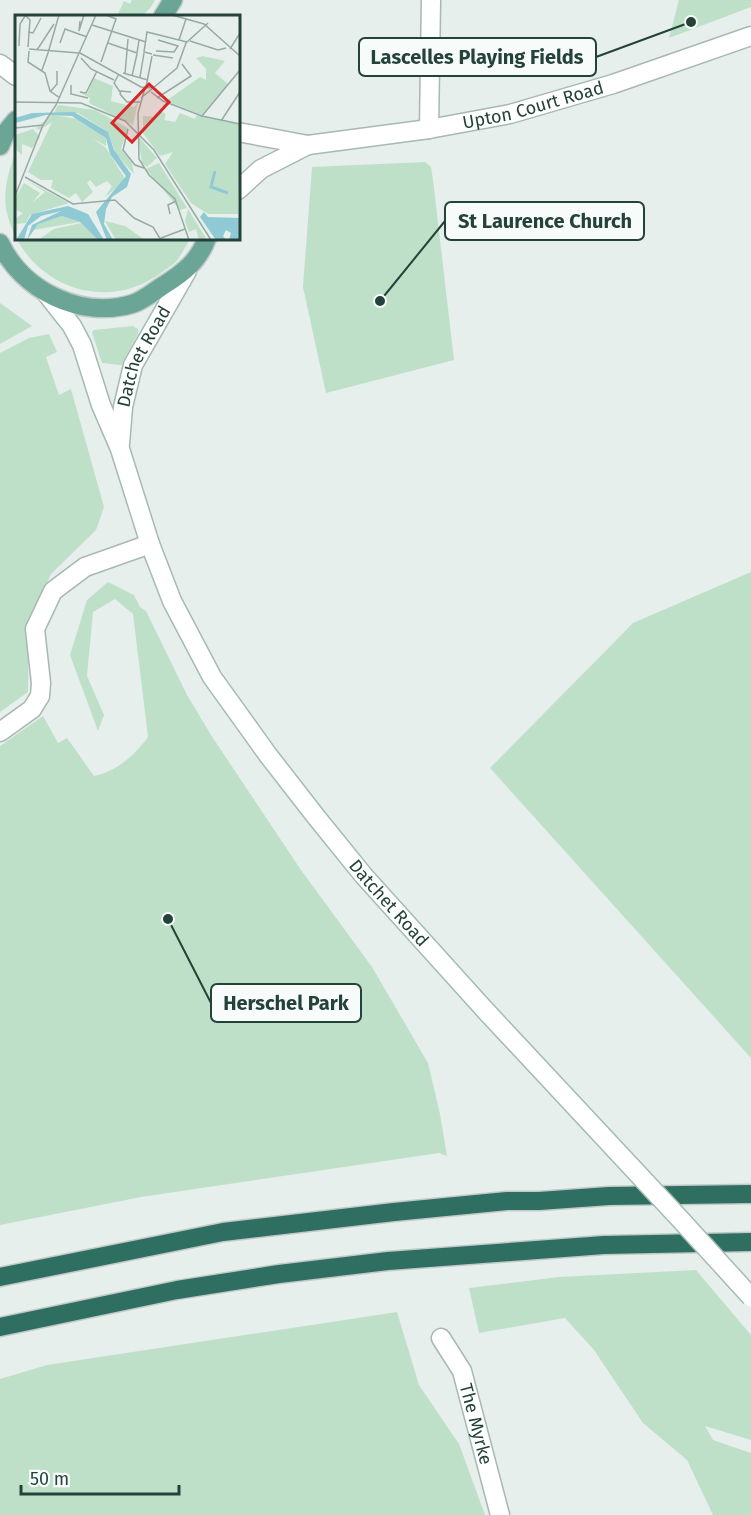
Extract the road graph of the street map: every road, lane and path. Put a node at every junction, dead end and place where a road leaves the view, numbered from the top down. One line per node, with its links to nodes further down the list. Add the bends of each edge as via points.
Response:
1 (173, 0): 3 (main road)
2 (431, 0): 8 (main road)
3 (164, 15)
4 (751, 36): 8 (main road, Upton Court Road, via 613,84 510,114)
5 (0, 64): 6 (main road)
6 (15, 75)
7 (15, 121): 11 (main road)
8 (429, 129): 10 (main road, Upton Court Road)
9 (240, 132): 10 (main road, Upton Court Road)
10 (308, 145): 12 (main road, Upton Court Road, via 261,169)
11 (0, 146)
12 (240, 188)
13 (206, 240): 16 (main road)
14 (0, 243): 17 (main road)
15 (0, 265): 17 (main road)
16 (187, 271): 18 (main road, via 134,304 104,308 74,304); 19 (main road, Datchet Road, via 133,365 123,407)
17 (22, 275): 18 (main road)
18 (46, 293): 19 (main road, Datchet Road, via 82,345)
19 (120, 448): 20 (main road, Datchet Road)
20 (150, 544): 21 (main road, via 85,567 53,591 35,629 40,696 32,709); 25 (main road, Datchet Road, bridge, via 172,601 212,677 296,791 364,876 484,1010)
21 (0, 732)
22 (751, 1194): 24 (highway, via 507,1201 394,1212 223,1232)
23 (751, 1242): 26 (highway, via 604,1245 388,1261 177,1290)
24 (0, 1277)
25 (751, 1298)
26 (0, 1327)
27 (441, 1338): 28 (main road, The Myrke, via 462,1371)
28 (500, 1515)

